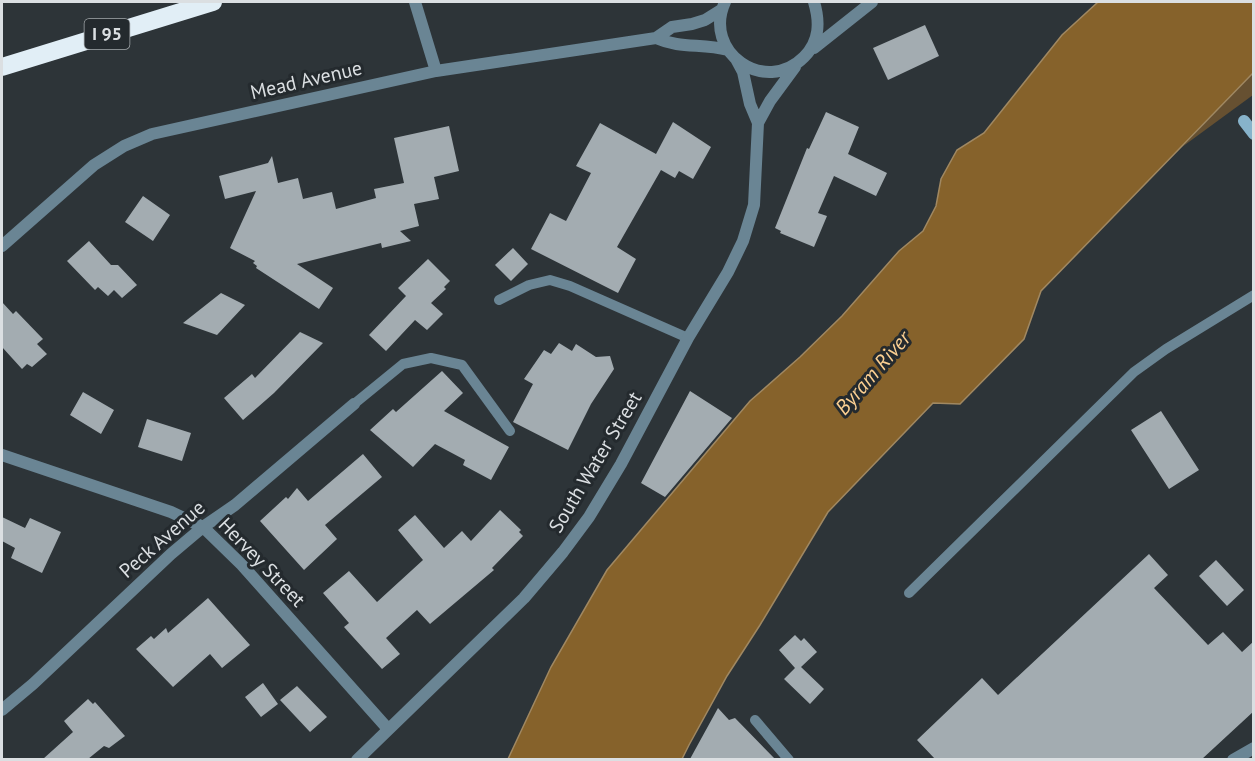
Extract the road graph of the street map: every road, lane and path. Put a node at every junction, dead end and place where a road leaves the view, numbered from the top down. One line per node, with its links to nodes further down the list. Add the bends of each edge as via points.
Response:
1 (213, 2): 10 (highway, I 95)
2 (415, 2): 11 (street)
3 (814, 2): 7 (street, via 819,17 818,35)
4 (872, 2): 7 (street)
5 (723, 6): 6 (street, Mead Avenue, via 699,22 672,27); 8 (street, South Water Street, via 722,37)
6 (656, 38): 8 (street, Mead Avenue, via 672,45 706,45); 11 (street, Mead Avenue)
7 (810, 51): 9 (street, South Water Street)
8 (732, 54): 9 (street, Mead Avenue, via 750,68 765,72 782,71); 13 (street, South Water Street, via 743,72)
9 (797, 64): 13 (street, South Water Street)
10 (2, 67)
11 (436, 71): 15 (street, Mead Avenue, via 152,134 94,165)
12 (1244, 121): 14 (street)
13 (758, 123): 18 (street, South Water Street, via 754,205 743,241)
14 (1254, 134)
15 (2, 246)
16 (1254, 295): 23 (lane, via 1134,372)
17 (499, 300): 18 (lane, via 529,285 550,280)
18 (688, 338): 26 (street, South Water Street, via 616,472 563,552 524,598)
19 (354, 404): 20 (lane, via 403,364 431,358 462,365); 22 (street, Peck Avenue, via 235,505)
20 (510, 431)
21 (2, 455): 22 (street, Hervey Street, via 160,508)
22 (203, 527): 24 (street, Peck Avenue); 26 (street, Hervey Street, via 242,565)
23 (909, 593)
24 (2, 710)
25 (755, 720): 29 (lane)
26 (388, 729): 28 (street, South Water Street)
27 (1254, 748): 30 (street)
28 (357, 759)
29 (789, 759)
30 (1233, 759)

